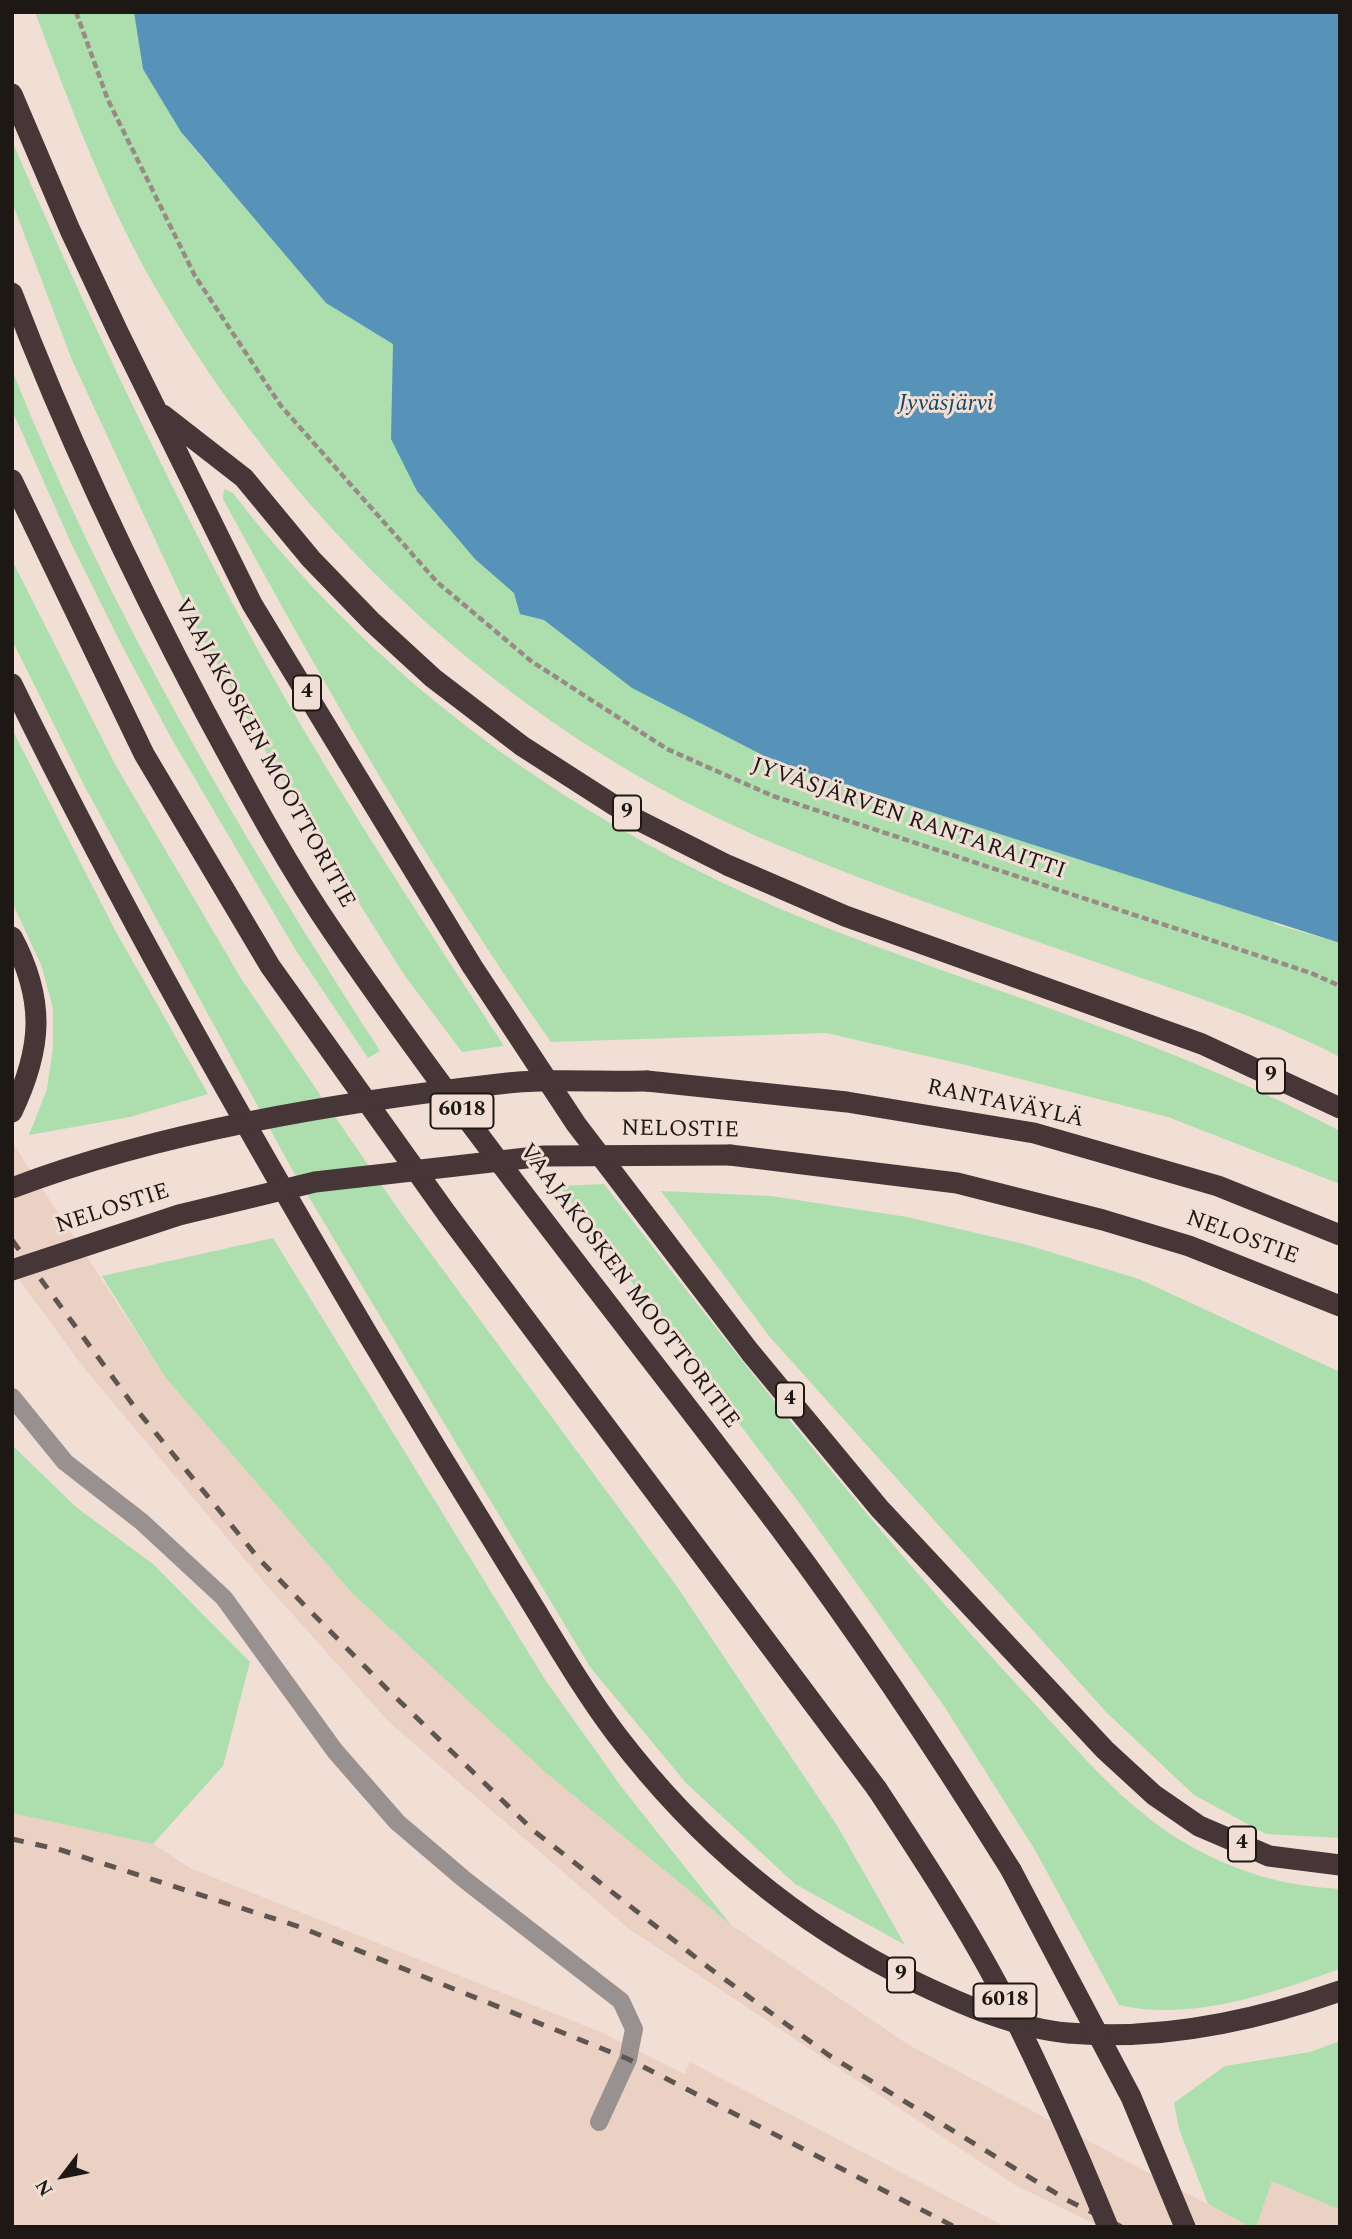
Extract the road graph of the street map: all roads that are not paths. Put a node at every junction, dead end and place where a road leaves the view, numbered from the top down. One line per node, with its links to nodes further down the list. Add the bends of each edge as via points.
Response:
1 (12, 94): 3 (highway, 4, via 70,230)
2 (12, 293): 18 (highway, VAAJAKOSKEN MOOTTORITIE / 6018, bridge, via 49,388 161,629 242,781 330,928 521,1193 780,1529 917,1720 1011,1870 1130,2097)
3 (158, 411): 7 (highway, 9, via 244,478 311,559 433,678 522,746 634,818 845,916 1202,1044); 14 (highway, 4, via 252,604 472,966 576,1124 750,1352 879,1508 1105,1750 1154,1796 1199,1826 1269,1856)
4 (12, 480): 17 (highway, 6018, bridge, via 144,754 270,966 455,1225 877,1789 951,1904 1006,2002 1068,2130)
5 (12, 684): 15 (highway, 9, via 67,796 263,1157 434,1446 615,1732 666,1794 728,1855 805,1920 864,1956 990,2015 1065,2033 1148,2032 1220,2026)
6 (14, 941): 8 (highway, via 29,976 37,1046)
7 (1340, 1108)
8 (12, 1112)
9 (12, 1188): 10 (highway, RANTAVÄYLÄ, bridge, via 140,1147 278,1117 501,1083 647,1081 847,1102 1034,1133 1218,1186)
10 (1340, 1235)
11 (12, 1270): 12 (highway, NELOSTIE, bridge, via 179,1216 314,1182 544,1156 730,1155 957,1183 1189,1246)
12 (1340, 1306)
13 (12, 1397): 16 (lane, via 65,1462 142,1522 224,1598 335,1751 397,1822 621,2001 634,2029 628,2059)
14 (1340, 1866)
15 (1340, 1991)
16 (599, 2122)
17 (1108, 2227)
18 (1185, 2227)

